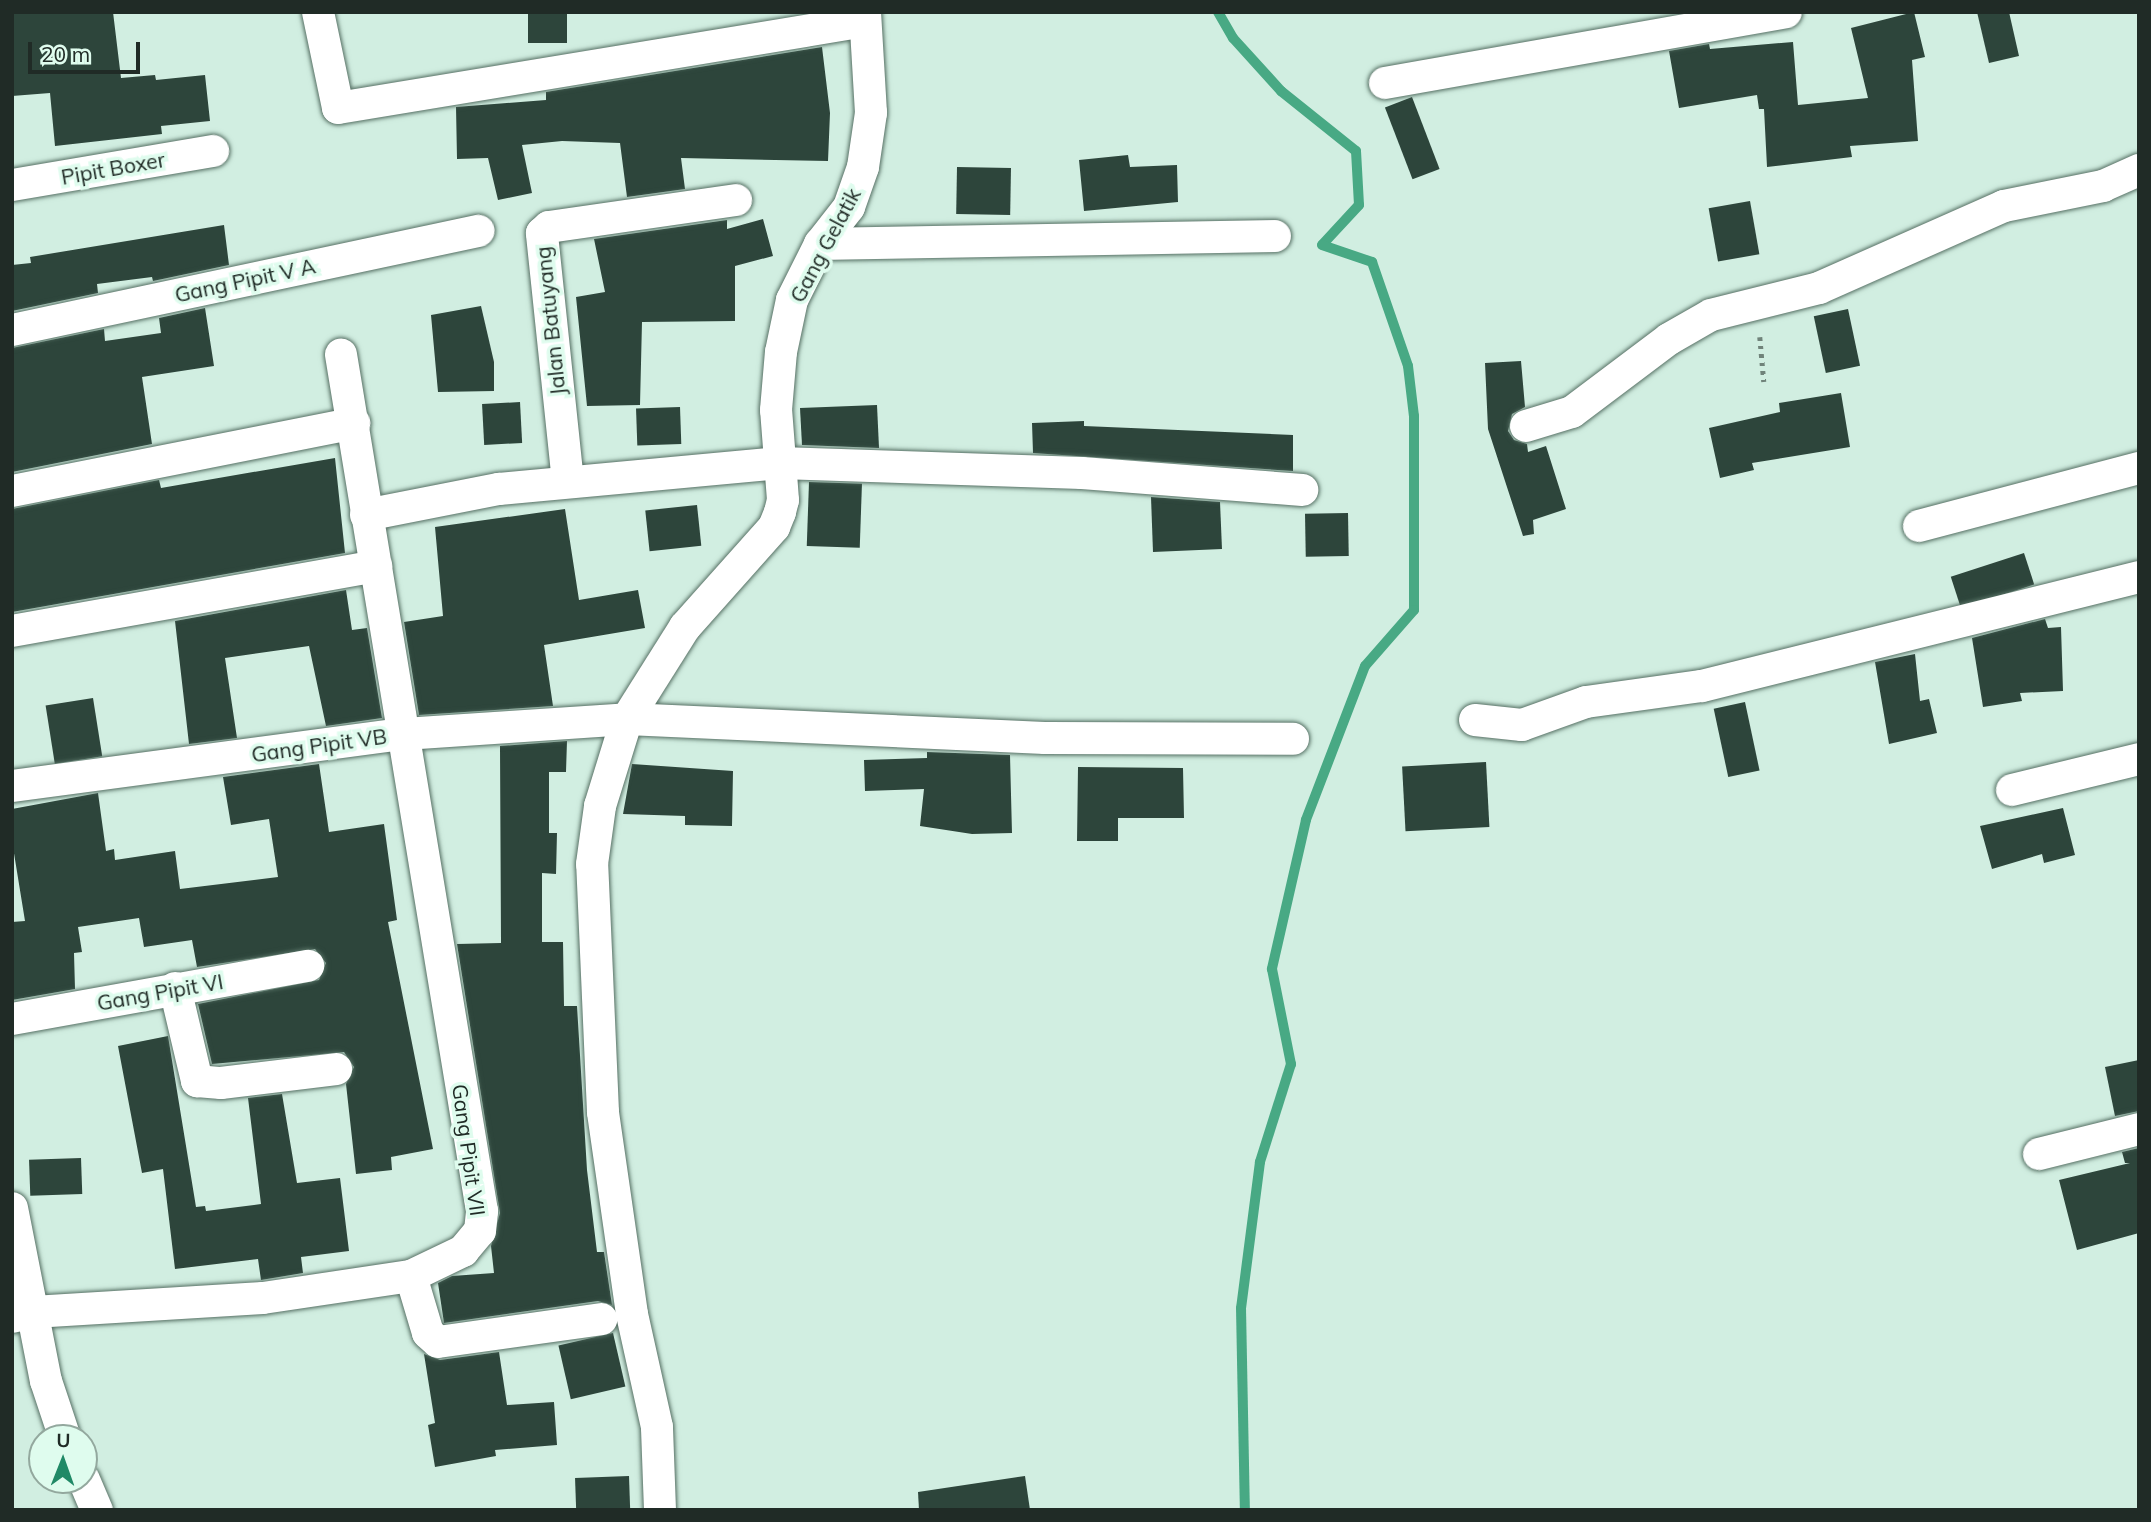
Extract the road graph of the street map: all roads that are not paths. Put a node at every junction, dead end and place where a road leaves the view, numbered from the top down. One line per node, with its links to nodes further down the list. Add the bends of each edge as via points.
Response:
1 (318, 12): 3 (street, via 340,119)
2 (1786, 12): 4 (street)
3 (865, 17): 11 (street, Gang Gelatik, via 871,113 863,167 849,207)
4 (1385, 83)
5 (213, 151): 7 (street, Pipit Boxer)
6 (2139, 170): 15 (street, via 2103,187 2004,206 1819,288 1712,314 1669,339 1573,412)
7 (12, 185)
8 (736, 200): 18 (street, Jalan Batuyang, via 549,227 542,233)
9 (479, 231): 12 (street, Gang Pipit V A)
10 (1275, 236): 11 (street)
11 (820, 244): 16 (street, Gang Gelatik, via 793,300 780,352 776,410)
12 (12, 330)
13 (341, 355): 14 (street, Gang Pipit VII)
14 (354, 423): 20 (street); 21 (street, Gang Pipit VII)
15 (1526, 426)
16 (780, 463): 18 (street); 19 (street, via 1082,473); 26 (street, Gang Gelatik, via 783,500 774,527 685,627)
17 (2139, 468): 22 (street)
18 (568, 482): 21 (street, via 499,489)
19 (1301, 490)
20 (12, 491)
21 (366, 514): 23 (street, Gang Pipit VII)
22 (1919, 526)
23 (376, 566): 25 (street); 28 (street, Gang Pipit VII)
24 (2139, 577): 27 (street, via 1702,686 1586,702 1522,725)
25 (12, 631)
26 (627, 719): 28 (street, Gang Pipit VB); 29 (street, Gang Pipit VB, via 1045,738); 44 (street, Gang Gelatik, via 600,806 591,921 603,1112 632,1314 657,1427)
27 (1475, 720)
28 (404, 734): 31 (street, Gang Pipit VB); 40 (street, Gang Pipit VII, via 482,1211 475,1241)
29 (1293, 740)
30 (2139, 759): 32 (street)
31 (12, 786)
32 (2012, 790)
33 (308, 966): 34 (street, Gang Pipit VI)
34 (175, 988): 35 (street, Gang Pipit VI); 36 (street, via 197,1081 220,1083)
35 (12, 1018)
36 (336, 1069)
37 (2139, 1129): 38 (street)
38 (2039, 1154)
39 (12, 1208): 41 (street)
40 (411, 1276): 41 (street, Gang Pipit VII, via 263,1298); 42 (street, via 428,1334 439,1342)
41 (22, 1315): 43 (street)
42 (601, 1319)
43 (60, 1424)
44 (660, 1510)

